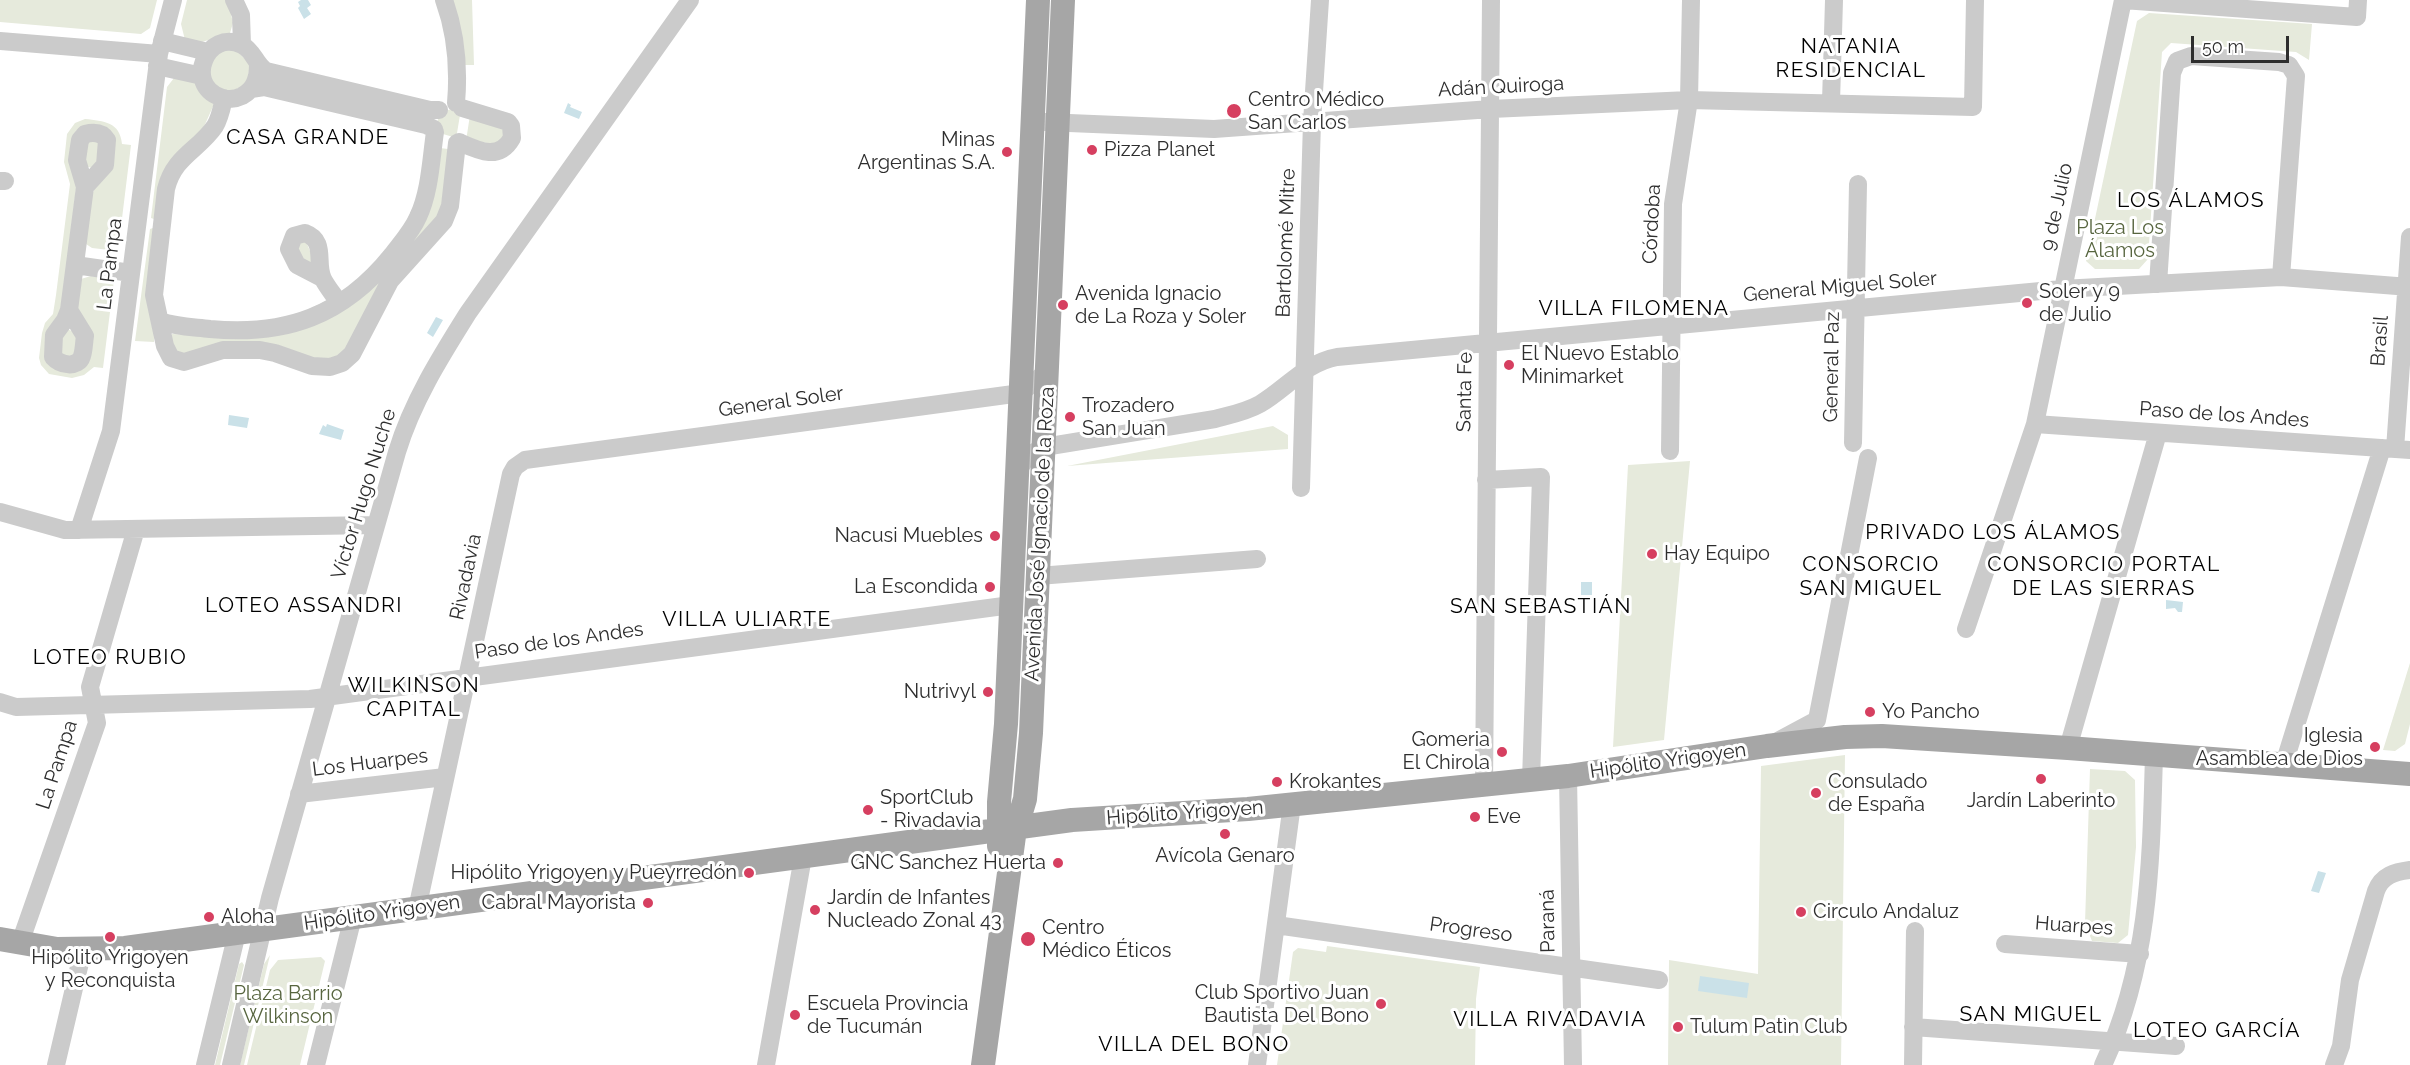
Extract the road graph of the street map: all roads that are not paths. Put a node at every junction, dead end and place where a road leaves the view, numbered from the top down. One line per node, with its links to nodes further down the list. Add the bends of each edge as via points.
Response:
1 (173, 0): 17 (street, La Pampa)
2 (234, 0): 15 (street, via 241,15)
3 (444, 0): 24 (street, via 455,41)
4 (690, 0): 65 (street, Víctor Hugo Nuche, via 456,332 405,428)
5 (1038, 0): 27 (main road, Avenida José Ignacio de la Roza)
6 (1063, 0): 28 (main road, Avenida José Ignacio de la Roza)
7 (1320, 0): 29 (street, Bartolomé Mitre)
8 (1491, 0): 25 (street, Santa Fe)
9 (1691, 0): 22 (street, Córdoba)
10 (1834, 0): 23 (street)
11 (1975, 0): 23 (street, Adán Quiroga, via 1973,107)
12 (2124, 0): 13 (street); 43 (street, 9 de Julio)
13 (2357, 9)
14 (0, 41): 17 (street)
15 (242, 45): 16 (street, via 222,43); 18 (street)
16 (208, 52): 17 (street); 19 (street, via 202,62)
17 (160, 53): 19 (street); 34 (street, La Pampa)
18 (258, 64): 20 (street); 26 (street, via 267,71)
19 (202, 76): 21 (street, via 208,89)
20 (251, 88): 21 (street, via 242,96); 30 (street, via 264,87)
21 (224, 98): 35 (street, via 214,127 171,173)
22 (1689, 100): 23 (street, Adán Quiroga); 25 (street, Adán Quiroga); 48 (street, Córdoba, via 1673,204)
23 (1831, 102)
24 (459, 105): 26 (street, via 449,104); 31 (street); 31 (street, via 508,122 512,138 499,152)
25 (1491, 109): 29 (street, Adán Quiroga); 49 (street, Santa Fe)
26 (439, 110): 30 (street)
27 (1033, 122): 28 (street, Adán Quiroga); 52 (main road, Avenida José Ignacio de la Roza)
28 (1058, 122): 29 (street, Adán Quiroga, via 1214,129); 51 (main road, Avenida José Ignacio de la Roza)
29 (1312, 122): 50 (street, Bartolomé Mitre)
30 (435, 130): 31 (street, via 443,140); 44 (street, via 425,192 415,222 373,278)
31 (458, 143): 47 (street, via 447,214 440,227 390,281 358,347 342,363 318,367 268,351 239,349 175,361 165,346)
32 (1858, 184): 45 (street, General Paz)
33 (85, 187): 37 (street)
34 (138, 222): 35 (street); 38 (street, La Pampa)
35 (161, 225): 47 (street, via 154,286)
36 (2410, 237): 42 (street, Brasil)
37 (75, 259): 38 (street); 46 (street)
38 (132, 267): 67 (street, La Pampa, via 111,431)
39 (2281, 277): 41 (street, General Miguel Soler); 41 (street, via 2296,76 2289,65 2279,62 2191,56 2177,61 2172,73); 42 (street, General Miguel Soler)
40 (322, 278): 44 (street)
41 (2158, 284): 43 (street, General Miguel Soler)
42 (2408, 287): 57 (street, Brasil)
43 (2062, 289): 45 (street, General Miguel Soler); 53 (street, 9 de Julio)
44 (339, 303): 47 (street, via 318,315 264,331 227,331)
45 (1856, 307): 48 (street, General Miguel Soler); 55 (street, General Paz)
46 (69, 310)
47 (160, 321)
48 (1671, 326): 49 (street, General Miguel Soler); 58 (street, Córdoba)
49 (1488, 344): 50 (street, General Miguel Soler, via 1336,357); 62 (street, Santa Fe)
50 (1305, 370): 56 (street, General Miguel Soler, via 1264,401 1239,413); 63 (street, Bartolomé Mitre)
51 (1047, 371): 52 (street); 56 (main road, Avenida José Ignacio de la Roza)
52 (1020, 393): 60 (street, General Soler, via 525,460); 61 (main road, Avenida José Ignacio de la Roza)
53 (2036, 424): 54 (street, Paso de los Andes); 71 (street, 9 de Julio)
54 (2158, 433): 57 (street, Paso de los Andes); 77 (street)
55 (1853, 443)
56 (1044, 447): 61 (street, General Miguel Soler, via 1029,455); 69 (main road, Avenida José Ignacio de la Roza)
57 (2396, 449): 79 (street, Brasil)
58 (1670, 451)
59 (1868, 458): 76 (street, via 1817,720)
60 (516, 467): 72 (street, Rivadavia, via 511,474)
61 (1017, 471): 70 (main road, Avenida José Ignacio de la Roza)
62 (1486, 480): 83 (street, via 1541,477); 84 (street, Santa Fe)
63 (1301, 488)
64 (0, 512): 67 (street, via 65,530)
65 (376, 525): 66 (street); 73 (street, Víctor Hugo Nuche)
66 (136, 529): 67 (street); 75 (street, La Pampa, via 90,687)
67 (79, 530)
68 (1257, 559): 69 (street)
69 (1038, 576): 87 (main road, Avenida José Ignacio de la Roza, via 1025,799)
70 (1011, 604): 72 (street, Paso de los Andes); 87 (main road, Avenida José Ignacio de la Roza, via 999,802)
71 (1966, 629)
72 (467, 676): 73 (street, Paso de los Andes); 82 (street, Rivadavia)
73 (327, 696): 75 (street); 85 (street, Víctor Hugo Nuche)
74 (0, 702): 75 (street, via 16,707)
75 (94, 705): 96 (street, La Pampa, via 97,723)
76 (1767, 746): 77 (main road, Hipólito Yrigoyen, via 1882,736); 81 (main road, Hipólito Yrigoyen)
77 (2068, 748): 78 (main road, Hipólito Yrigoyen)
78 (2154, 754): 79 (main road, Hipólito Yrigoyen); 99 (street, via 2150,877)
79 (2284, 764): 80 (main road, Hipólito Yrigoyen)
80 (2410, 774)
81 (1568, 776): 83 (main road, Hipólito Yrigoyen); 100 (street, Paraná)
82 (445, 777): 85 (street, Los Huarpes); 90 (street, Rivadavia)
83 (1531, 780): 84 (main road, Hipólito Yrigoyen)
84 (1484, 785): 86 (main road, Hipólito Yrigoyen)
85 (299, 794): 93 (street, Víctor Hugo Nuche)
86 (1292, 804): 87 (main road, Hipólito Yrigoyen, via 1072,820); 92 (street)
87 (1008, 829): 88 (main road, Hipólito Yrigoyen); 110 (main road, Avenida José Ignacio de la Roza); 111 (main road, Avenida José Ignacio de la Roza)
88 (803, 857): 90 (main road, Hipólito Yrigoyen); 109 (street)
89 (2410, 870): 116 (street, via 2385,878 2376,891 2350,980 2341,1046)
90 (417, 909): 91 (main road, Hipólito Yrigoyen)
91 (353, 917): 93 (main road, Hipólito Yrigoyen); 108 (street)
92 (1276, 925): 100 (street, Progreso); 112 (street)
93 (263, 929): 95 (main road, Hipólito Yrigoyen); 107 (street, Víctor Hugo Nuche)
94 (1915, 931): 102 (street)
95 (237, 933): 98 (main road, Hipólito Yrigoyen); 106 (street)
96 (10, 941): 98 (main road, Hipólito Yrigoyen)
97 (2006, 944): 99 (street, Huarpes)
98 (83, 950): 105 (street)
99 (2140, 954): 103 (street)
100 (1571, 968): 101 (street, Progreso); 113 (street, Paraná)
101 (1659, 980)
102 (1913, 1027): 103 (street); 114 (street)
103 (2114, 1041): 104 (street); 115 (street)
104 (2176, 1046)
105 (56, 1065)
106 (205, 1065)
107 (231, 1065)
108 (316, 1065)
109 (766, 1065)
110 (969, 1065)
111 (983, 1065)
112 (1257, 1065)
113 (1573, 1065)
114 (1913, 1065)
115 (2103, 1065)
116 (2334, 1065)

